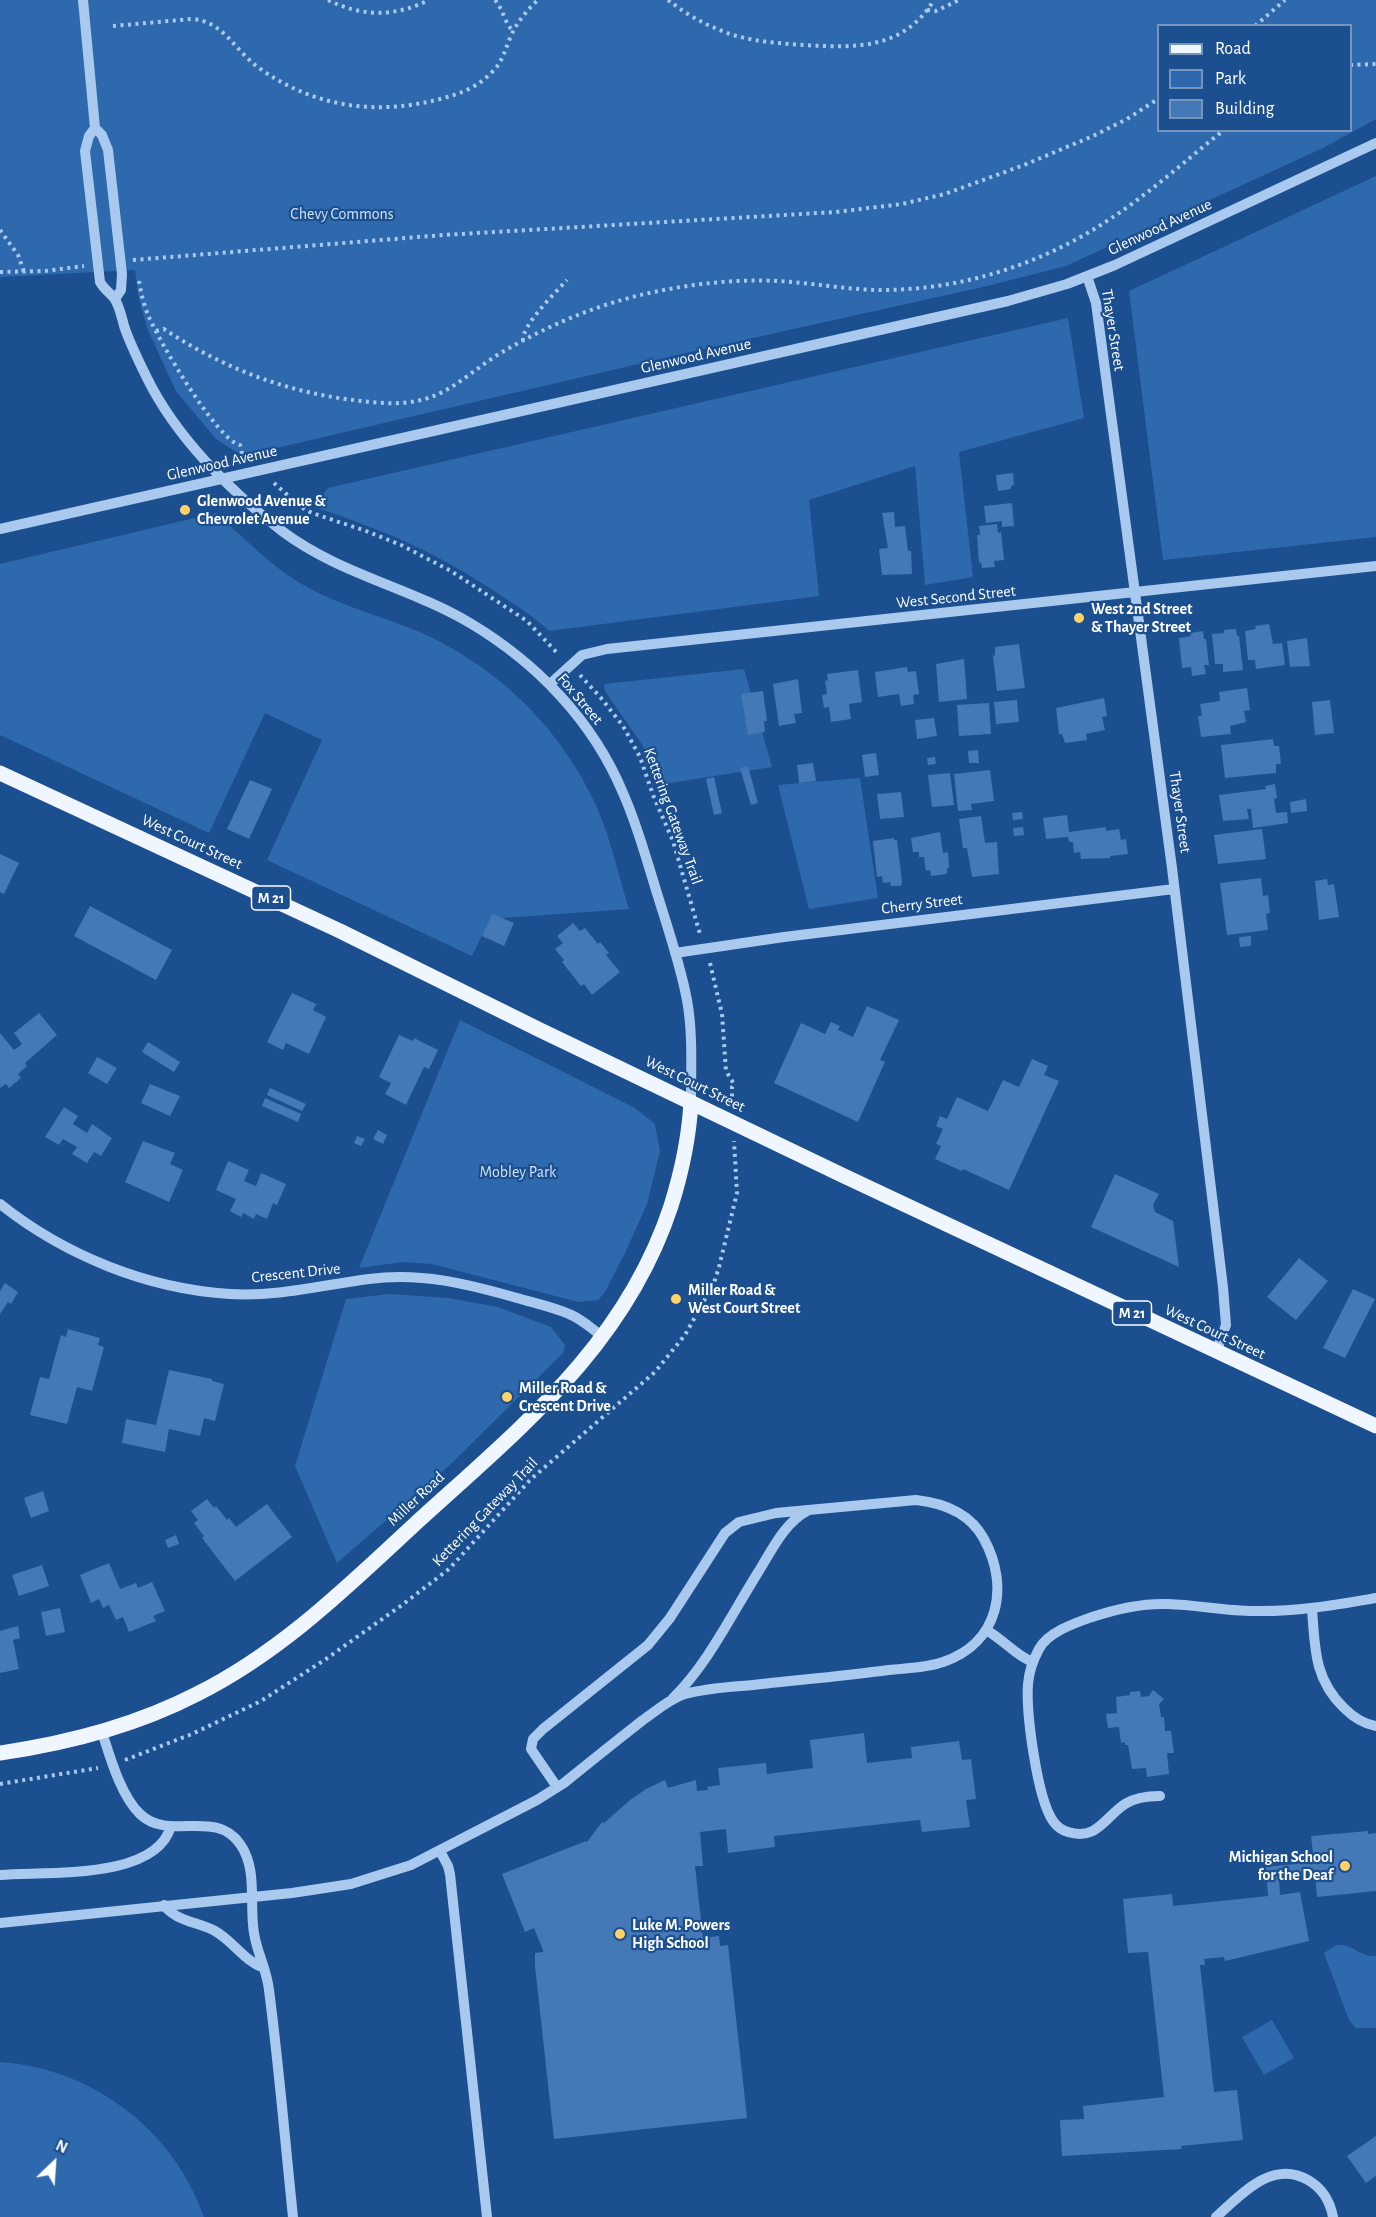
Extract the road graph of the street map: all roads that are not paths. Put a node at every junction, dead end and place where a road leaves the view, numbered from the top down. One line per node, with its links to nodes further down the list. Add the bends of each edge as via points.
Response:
1 (83, 0): 2 (street)
2 (95, 128): 5 (street, via 108,150 122,274 122,287); 5 (street, Fox Street, via 85,146 94,246 100,282)
3 (1376, 143): 4 (street, Glenwood Avenue)
4 (1088, 276): 6 (street, Glenwood Avenue, via 1008,301); 9 (street, Thayer Street)
5 (115, 299): 6 (street, Fox Street, via 161,405 185,439)
6 (224, 478): 7 (street, Glenwood Avenue); 10 (street, Fox Street, via 269,520 312,551 455,614 509,649)
7 (0, 529)
8 (1376, 566): 9 (street, West Second Street)
9 (1136, 592): 10 (street, West Second Street, via 600,650 582,655); 12 (street, Thayer Street)
10 (550, 684): 13 (street, Fox Street, via 593,737 619,783)
11 (0, 773): 14 (main road, West Court Street / M 21, via 340,931)
12 (1174, 889): 13 (street, Cherry Street); 17 (street, Thayer Street, via 1226,1309 1225,1331)
13 (675, 952): 14 (street, Fox Street, via 689,1019)
14 (691, 1102): 16 (main road, Miller Road, via 684,1161 659,1238 639,1282); 17 (main road, West Court Street / M 21)
15 (0, 1204): 16 (street, Crescent Drive, via 89,1257 172,1286 258,1294 386,1277 437,1279 568,1313)
16 (603, 1337): 26 (main road, Miller Road, via 524,1424 301,1627 198,1694)
17 (1216, 1352): 18 (main road, West Court Street / M 21)
18 (1376, 1426)
19 (816, 1508): 22 (street, via 916,1500 944,1505 966,1517 984,1538 997,1582 996,1608); 24 (street, via 799,1516 783,1534 703,1660); 28 (street, via 760,1515 732,1527 648,1645 537,1735 531,1749)
20 (1376, 1598): 21 (street)
21 (1312, 1609): 23 (street, via 1251,1611 1167,1604 1128,1608 1094,1616 1051,1637 1041,1645); 25 (street, via 1317,1659 1326,1686 1349,1713)
22 (986, 1630): 23 (street); 24 (street, via 961,1654 936,1665 710,1690)
23 (1033, 1662): 29 (street, via 1028,1691 1032,1745 1046,1807 1055,1824 1071,1833 1092,1831 1127,1803 1140,1797)
24 (671, 1700): 28 (street)
25 (1376, 1726)
26 (102, 1732): 27 (main road, Miller Road); 30 (street, via 113,1767 134,1806 146,1818)
27 (0, 1753)
28 (557, 1787): 31 (street)
29 (1160, 1796)
30 (171, 1827): 32 (street, via 147,1855 128,1864); 33 (street, via 206,1825 230,1833 247,1858)
31 (440, 1851): 33 (street, via 411,1865 351,1884); 38 (street, via 450,1874)
32 (0, 1875)
33 (252, 1897): 34 (street); 36 (street, via 254,1934)
34 (164, 1905): 35 (street); 36 (street, via 173,1914 221,1934)
35 (0, 1923)
36 (264, 1968): 37 (street)
37 (293, 2217)
38 (487, 2217)
39 (1216, 2217): 40 (street, via 1257,2183 1285,2173 1319,2188)
40 (1334, 2217)

